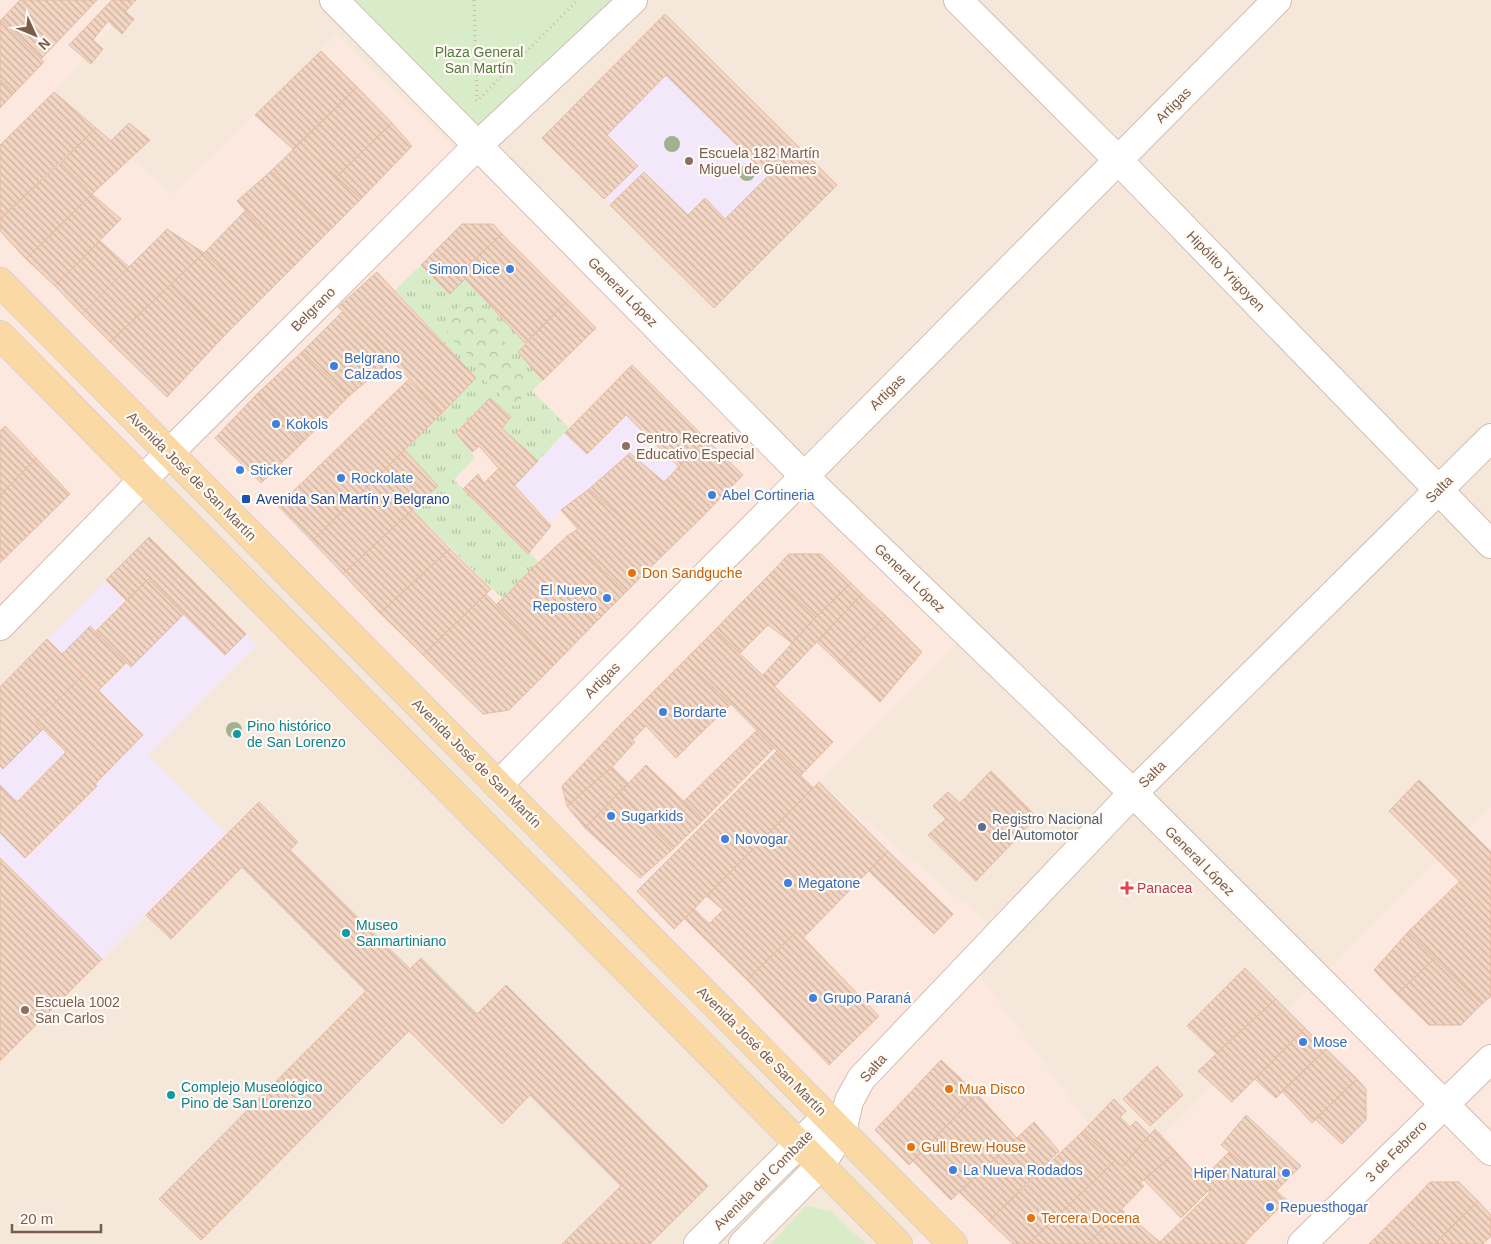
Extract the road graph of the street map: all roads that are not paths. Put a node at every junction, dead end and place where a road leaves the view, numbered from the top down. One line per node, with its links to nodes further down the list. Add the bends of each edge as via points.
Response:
1 (334, 0): 5 (street, General López)
2 (633, 0): 5 (street, Belgrano)
3 (958, 0): 6 (street, Hipólito Yrigoyen)
4 (1277, 0): 6 (street, Artigas)
5 (477, 146): 10 (street, Belgrano); 11 (street, General López)
6 (1118, 160): 11 (street, Artigas); 13 (street, Hipólito Yrigoyen)
7 (0, 282): 10 (main road, Avenida José de San Martín)
8 (0, 336): 12 (main road)
9 (1491, 438): 13 (street, Salta)
10 (169, 453): 12 (street, Belgrano); 16 (main road, Avenida José de San Martín)
11 (804, 476): 16 (street, Artigas); 17 (street, General López)
12 (142, 480): 15 (street, Belgrano); 21 (main road)
13 (1439, 490): 14 (street, Hipólito Yrigoyen); 17 (street, Salta)
14 (1491, 544)
15 (0, 626)
16 (498, 785): 20 (main road, Avenida José de San Martín)
17 (1133, 793): 19 (street, General López); 20 (street, Salta, via 861,1079)
18 (1491, 1059): 19 (street, 3 de Febrero)
19 (1445, 1104): 22 (street, General López); 28 (street, 3 de Febrero)
20 (835, 1124): 21 (street, Avenida del Combate); 23 (street, Avenida del Combate); 27 (main road, Avenida José de San Martín)
21 (799, 1144): 23 (main road); 24 (street, Avenida del Combate)
22 (1491, 1151)
23 (820, 1166): 25 (street, Avenida del Combate); 26 (main road)
24 (698, 1244)
25 (743, 1244)
26 (898, 1244)
27 (953, 1244)
28 (1302, 1244)

